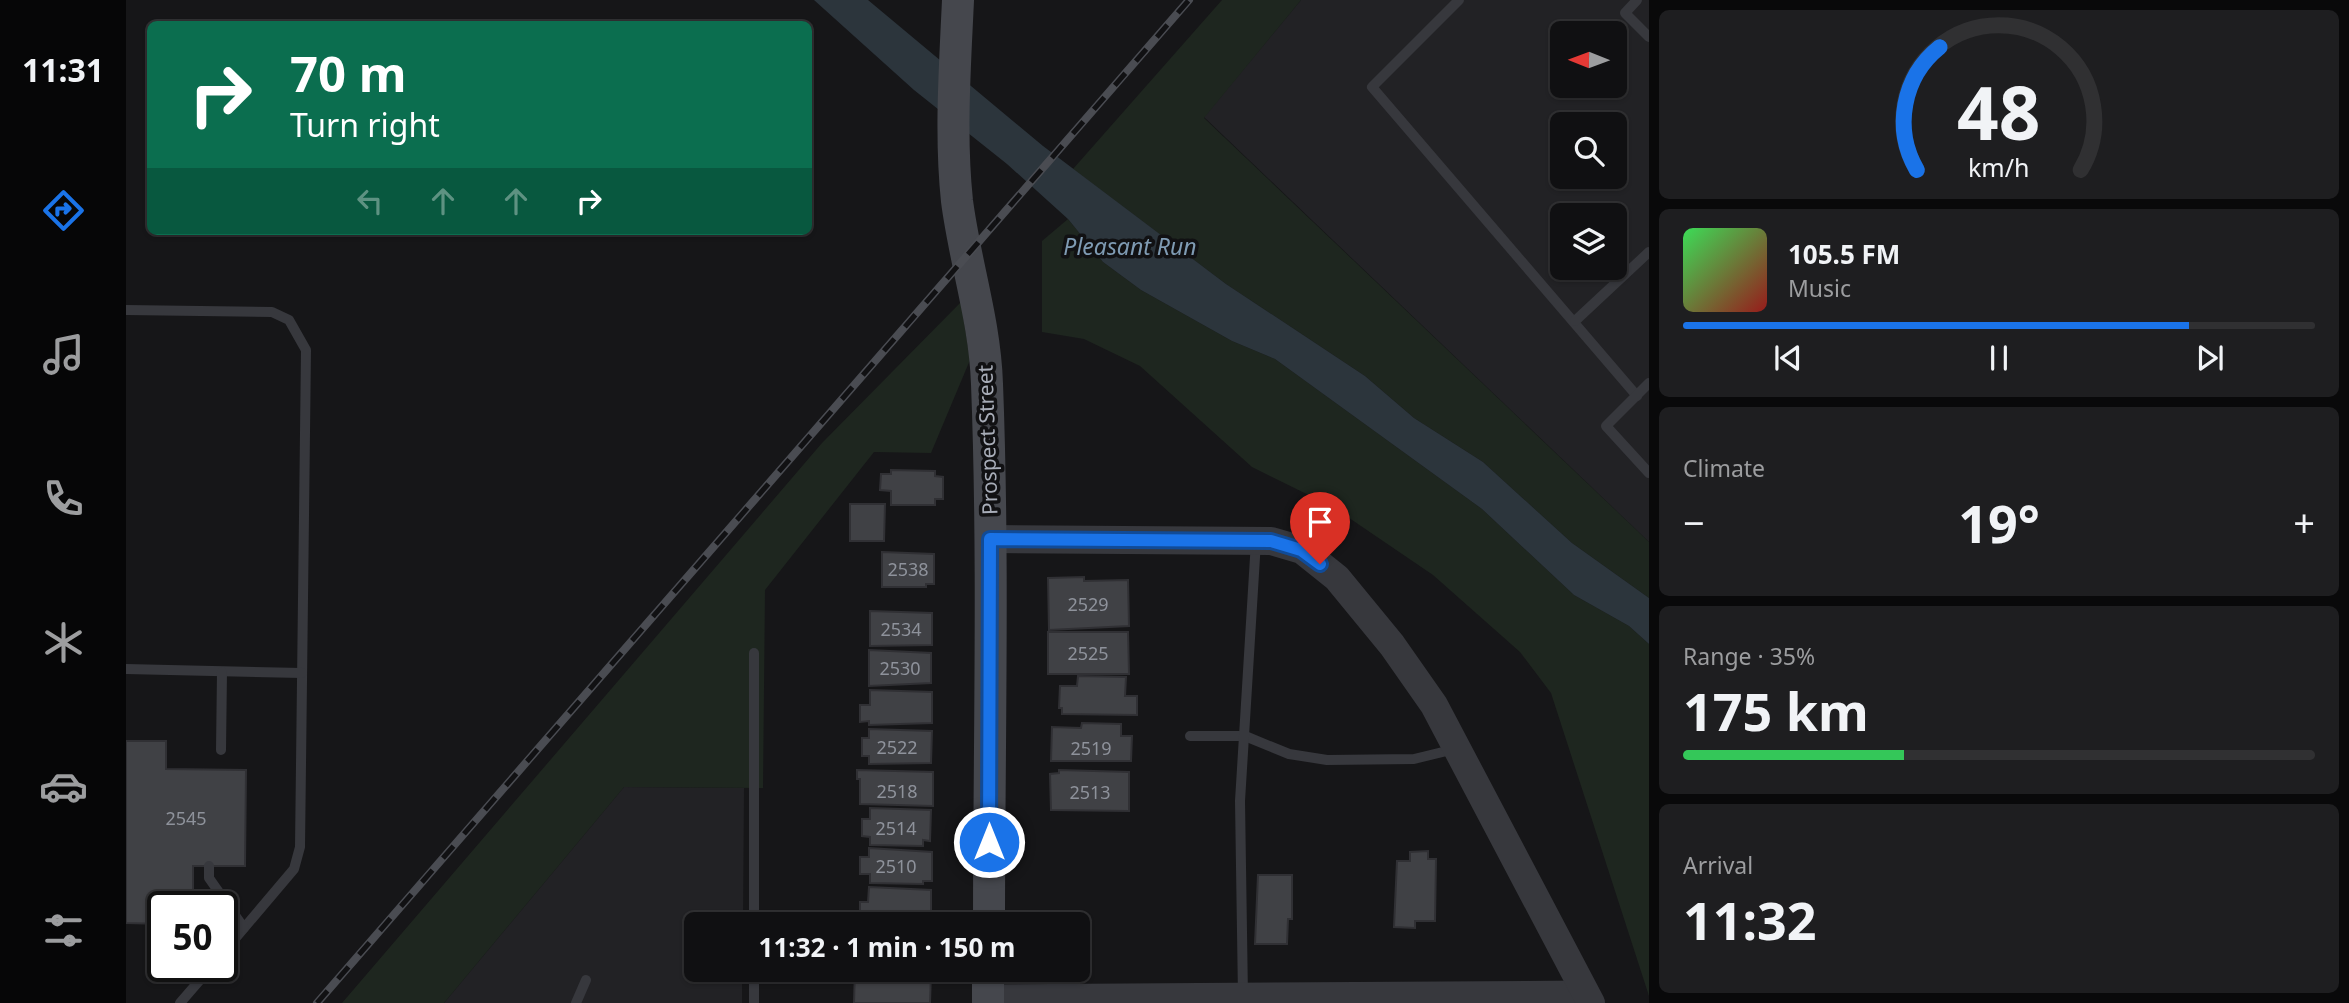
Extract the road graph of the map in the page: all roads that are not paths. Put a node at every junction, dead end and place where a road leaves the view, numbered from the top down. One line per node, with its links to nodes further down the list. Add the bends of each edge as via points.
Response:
1 (958, 0): 11 (main road, Prospect Street, via 957,202 982,321)
2 (1459, 0): 7 (lane, via 1372,87)
3 (1637, 0): 4 (lane, via 1625,13)
4 (1649, 37)
5 (1649, 252): 7 (lane)
6 (126, 310): 16 (lane, via 272,312 289,320 306,350)
7 (1575, 321): 9 (lane)
8 (1649, 383): 9 (lane)
9 (1637, 396): 10 (lane, via 1606,426)
10 (1649, 473)
11 (990, 539): 12 (street); 23 (main road, Prospect Street)
12 (1256, 540): 18 (lane); 19 (street, via 1301,550 1337,578 1392,645)
13 (754, 653): 22 (lane)
14 (126, 669): 15 (lane)
15 (222, 671): 16 (lane); 20 (lane)
16 (302, 673): 24 (lane, via 300,847 294,869)
17 (1190, 736): 18 (lane)
18 (1245, 736): 19 (lane, via 1289,754 1327,760 1414,759); 31 (lane, via 1240,801)
19 (1459, 748): 30 (street)
20 (221, 750)
21 (209, 866): 24 (lane, via 209,878)
22 (754, 912)
23 (989, 912)
24 (244, 928): 25 (lane)
25 (238, 935)
26 (586, 981): 33 (lane)
27 (198, 982): 32 (lane)
28 (754, 982): 34 (lane)
29 (988, 990): 31 (street)
30 (1588, 997): 31 (street)
31 (1243, 999)
32 (180, 1003)
33 (576, 1003)
34 (754, 1003)

